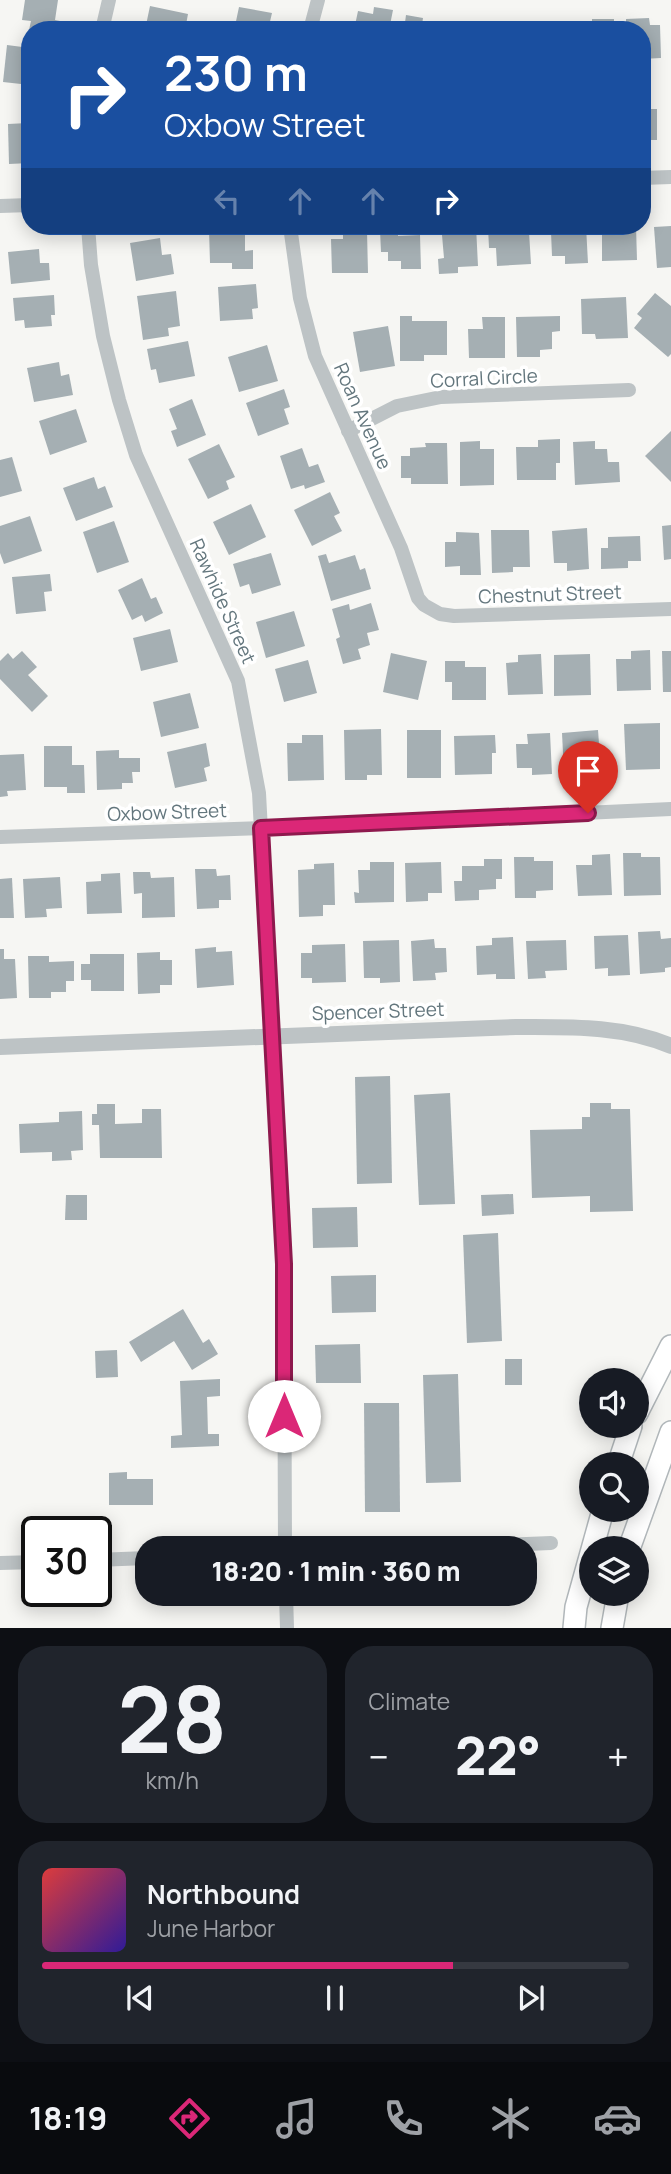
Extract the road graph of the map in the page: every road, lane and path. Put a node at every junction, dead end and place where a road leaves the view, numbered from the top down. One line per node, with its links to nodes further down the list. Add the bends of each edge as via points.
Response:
1 (109, 0): 3 (street)
2 (318, 0): 4 (street)
3 (104, 21)
4 (312, 21)
5 (671, 177): 6 (street)
6 (651, 178)
7 (21, 205): 8 (street)
8 (0, 206)
9 (89, 235): 16 (street, Rawhide Street, via 103,336 136,455 238,681)
10 (291, 235): 12 (street, Roan Avenue, via 300,298 316,356)
11 (629, 390): 12 (street, Corral Circle, via 441,397 397,406)
12 (348, 431): 13 (street, Roan Avenue, via 401,548 418,598)
13 (431, 609): 14 (street, Chestnut Street, via 463,616)
14 (671, 609)
15 (671, 809): 16 (street, Oxbow Street)
16 (261, 828): 17 (street, Oxbow Street); 18 (street, Rawhide Street)
17 (0, 836)
18 (273, 1036): 19 (street, Spencer Street); 20 (street, Spencer Street, via 590,1028); 25 (street, Rawhide Street, via 284,1264)
19 (0, 1046)
20 (671, 1046)
21 (671, 1346): 22 (main road)
22 (649, 1389)
23 (671, 1432): 26 (main road)
24 (600, 1522): 36 (main road)
25 (285, 1536)
26 (634, 1536)
27 (551, 1543): 28 (street)
28 (537, 1544)
29 (135, 1558): 30 (street)
30 (112, 1559)
31 (21, 1562): 32 (street)
32 (0, 1563)
33 (286, 1606): 35 (street)
34 (616, 1606): 37 (main road)
35 (287, 1628)
36 (573, 1628)
37 (612, 1628)

